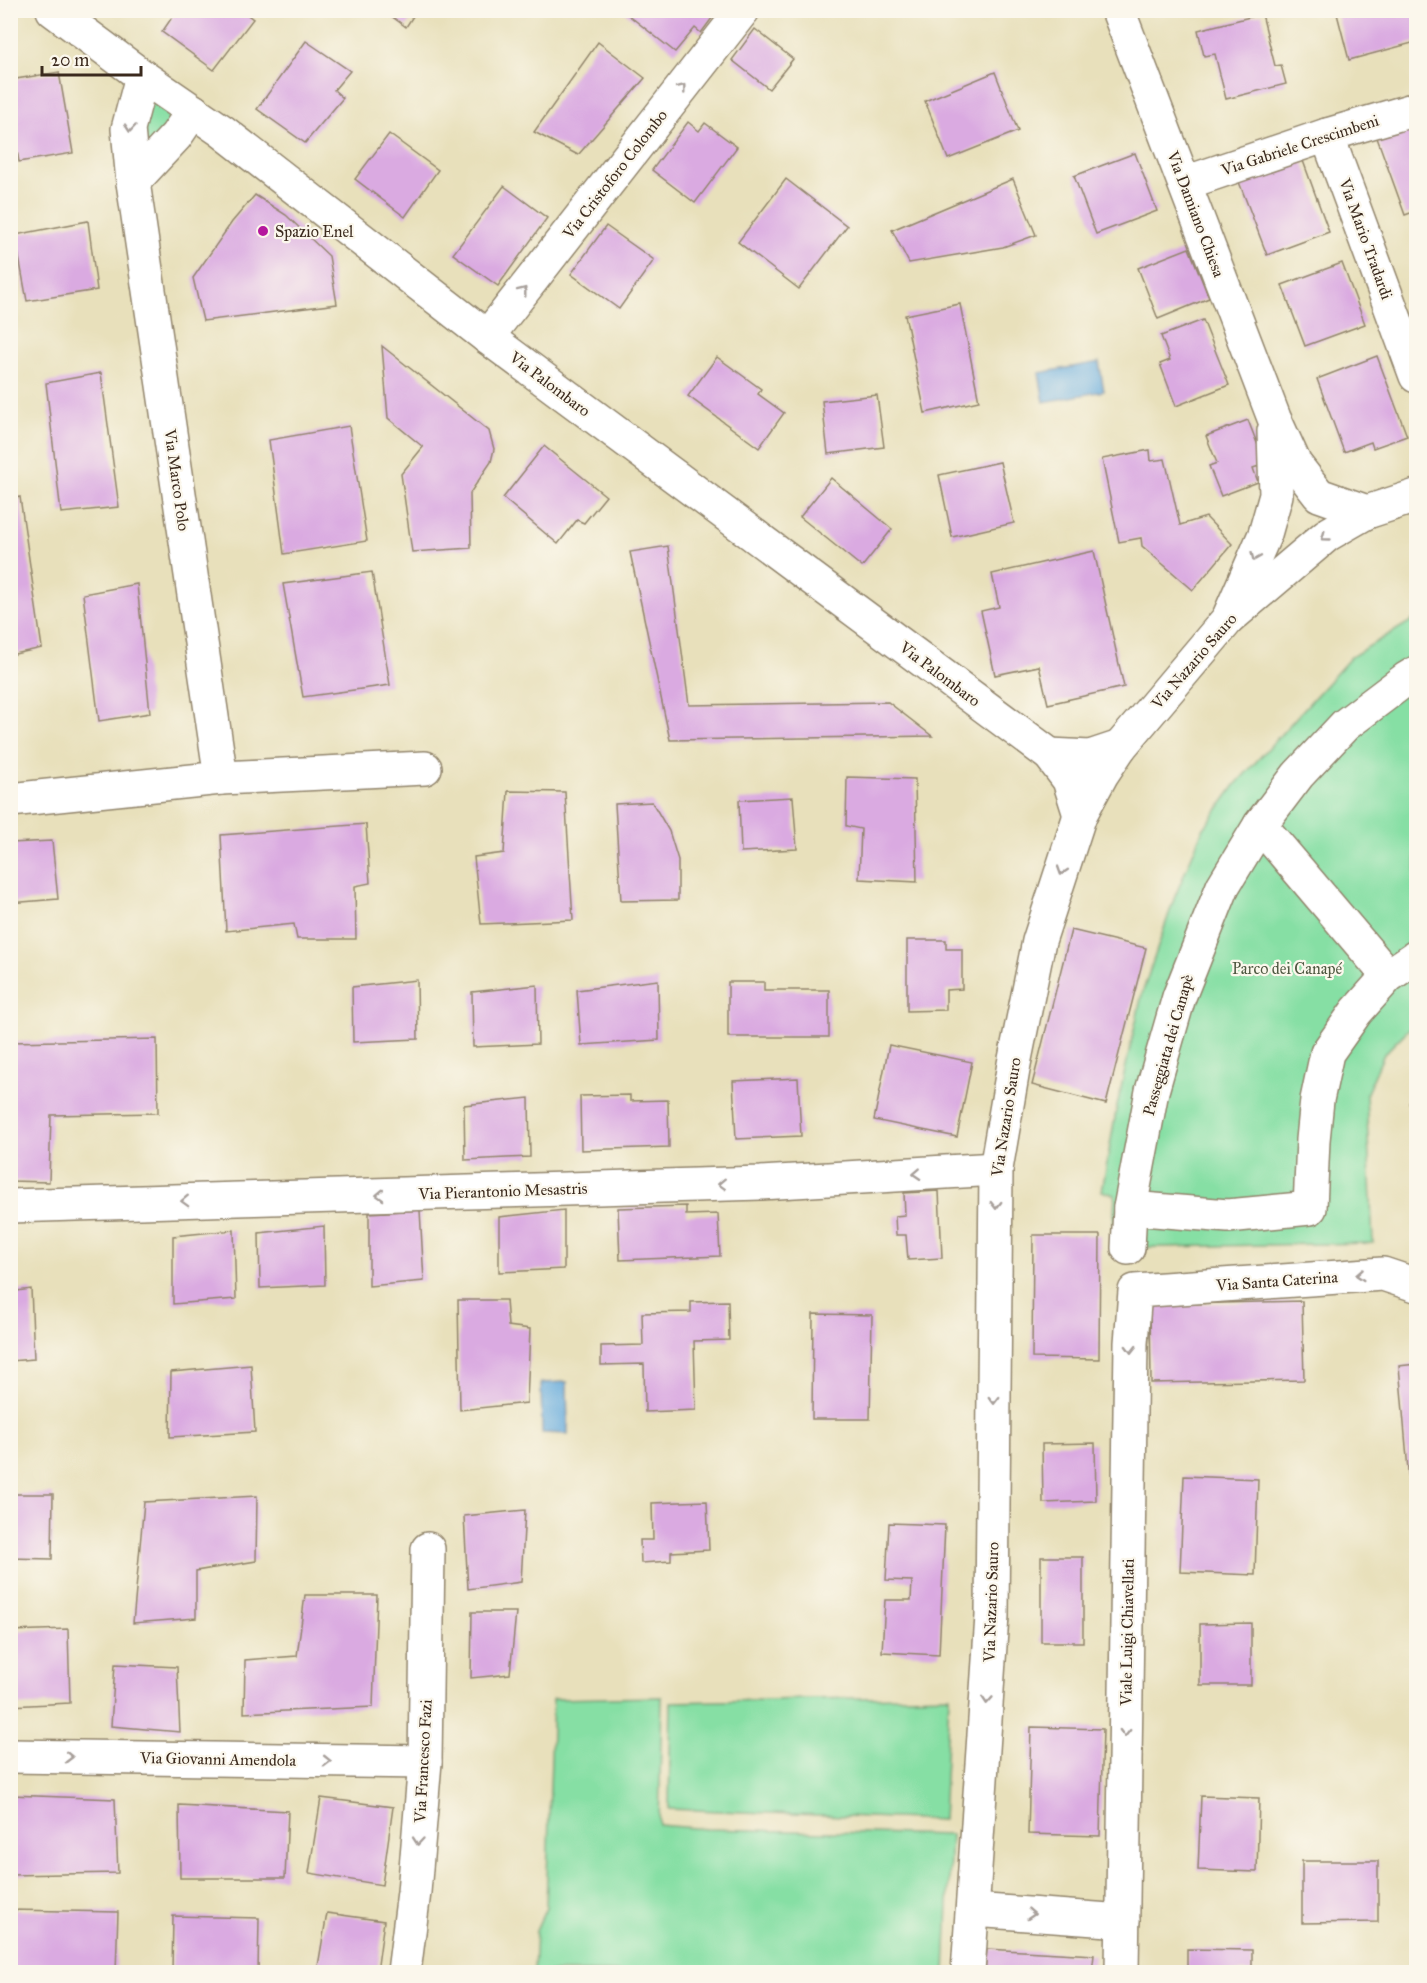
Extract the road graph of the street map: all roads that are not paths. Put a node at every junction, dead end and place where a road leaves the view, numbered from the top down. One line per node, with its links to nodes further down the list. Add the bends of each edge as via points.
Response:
1 (53, 10): 4 (street, Via Palombaro)
2 (743, 10): 10 (street, Via Cristoforo Colombo, one-way to 2)
3 (1118, 10): 9 (street, Via Damiano Chiesa)
4 (142, 76): 6 (street, Via Palombaro); 8 (street, Via Marco Polo, one-way to 8, via 128,129)
5 (1416, 109): 7 (street, Via Gabriele Crescimbeni)
6 (193, 111): 8 (street, via 176,136); 10 (street, Via Palombaro)
7 (1327, 135): 9 (street, Via Gabriele Crescimbeni); 11 (street, Via Mario Tradardi)
8 (133, 182): 20 (street, Via Marco Polo)
9 (1185, 183): 12 (street, Via Damiano Chiesa)
10 (487, 337): 18 (street, Via Palombaro)
11 (1416, 376)
12 (1274, 417): 14 (street, Via Damiano Chiesa, via 1295,464 1318,495); 15 (street, Via Damiano Chiesa, one-way to 15, via 1276,495 1265,534)
13 (1416, 496): 14 (street, Via Nazario Sauro)
14 (1367, 512): 15 (street, Via Nazario Sauro, one-way to 15, via 1327,535)
15 (1228, 619): 17 (street, Via Nazario Sauro)
16 (1416, 673): 23 (street, Passeggiata dei Canapè, via 1345,725 1298,775)
17 (1120, 747): 18 (street, via 1090,757); 22 (street, Via Nazario Sauro)
18 (1050, 755): 22 (street, Via Palombaro, via 1069,780)
19 (425, 768): 20 (street)
20 (221, 778): 21 (street)
21 (10, 800)
22 (1080, 815): 26 (street, Via Nazario Sauro, one-way to 26, via 1039,941)
23 (1260, 825): 25 (street); 28 (street, Passeggiata dei Canapè, via 1223,886 1179,997 1152,1091)
24 (1416, 957): 25 (street)
25 (1388, 976): 28 (street, via 1356,1012 1328,1053 1317,1100 1310,1208 1228,1216)
26 (996, 1169): 27 (street, Via Pierantonio Mesastris, one-way to 27, via 761,1183); 35 (street, Via Nazario Sauro, one-way to 35, via 992,1616)
27 (10, 1206)
28 (1130, 1208): 29 (street, Passeggiata dei Canapè)
29 (1128, 1248)
30 (1416, 1285): 31 (street, Via Santa Caterina, one-way to 31, via 1383,1274)
31 (1135, 1291): 36 (street, Viale Luigi Chiavellati, one-way to 36, via 1131,1343)
32 (428, 1549): 34 (street, Via Francesco Fazi)
33 (10, 1756): 34 (street, Via Giovanni Amendola, one-way to 34)
34 (425, 1762): 37 (street, Via Francesco Fazi, one-way to 37)
35 (973, 1910): 36 (street, one-way to 36); 38 (street, Via Nazario Sauro)
36 (1123, 1921): 39 (street, Viale Luigi Chiavellati)
37 (404, 1972)
38 (968, 1972)
39 (1122, 1972)

